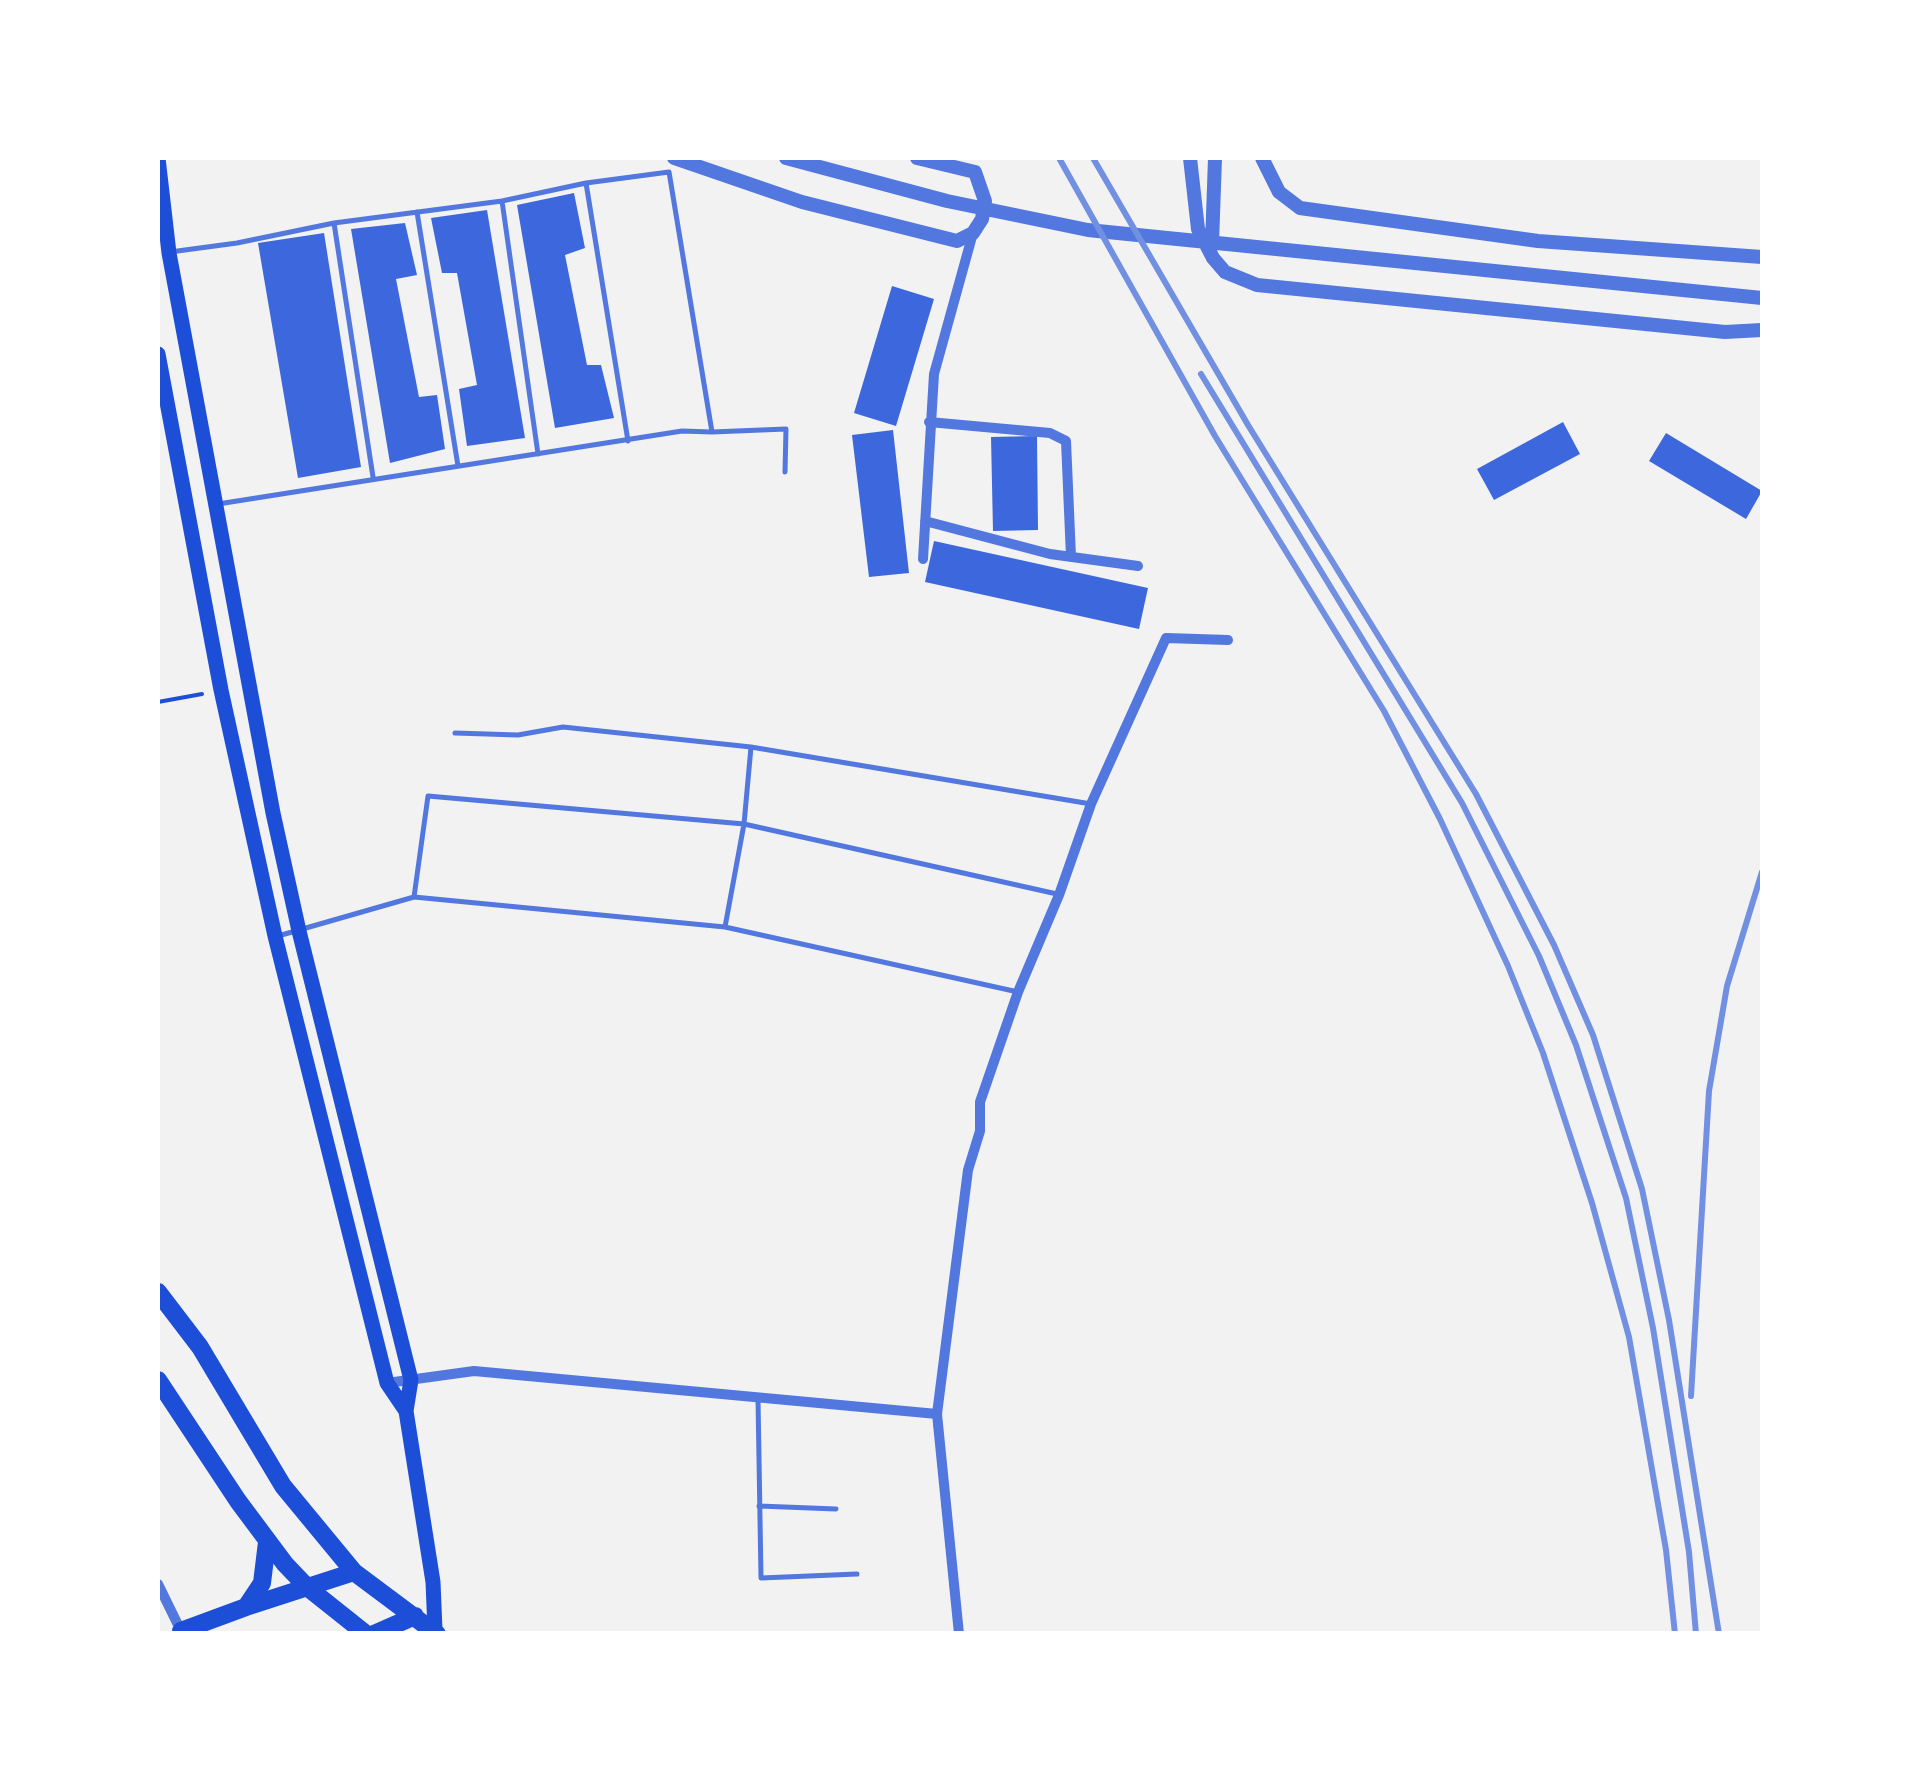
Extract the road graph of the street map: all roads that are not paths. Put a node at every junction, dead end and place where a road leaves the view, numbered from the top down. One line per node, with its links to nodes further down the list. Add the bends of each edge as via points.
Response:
1 (158, 158): 14 (main road)
2 (674, 158): 12 (street, via 802,202 956,241)
3 (786, 158): 13 (street, via 947,202 1088,230)
4 (918, 158): 12 (street, via 975,172 985,202)
5 (1190, 158): 17 (street, via 1198,230 1212,258 1225,272 1257,285 1726,332)
6 (1216, 158): 13 (street)
7 (1262, 158): 15 (street, via 1279,192 1300,208 1538,241)
8 (586, 183): 9 (lane); 20 (lane, via 669,172); 21 (lane)
9 (502, 202): 10 (lane); 22 (lane)
10 (418, 212): 11 (lane); 23 (lane)
11 (334, 223): 14 (lane); 25 (lane)
12 (974, 233): 19 (street, via 934,374)
13 (1212, 244): 16 (street)
14 (169, 252): 26 (main road)
15 (1762, 258)
16 (1762, 298)
17 (1762, 330)
18 (158, 354): 40 (main road)
19 (930, 422): 27 (street); 28 (street, via 1050,433 1066,441)
20 (712, 432): 21 (lane); 24 (lane, via 786,429)
21 (628, 441): 22 (lane)
22 (538, 454): 23 (lane)
23 (459, 467): 25 (lane)
24 (785, 472)
25 (373, 478): 26 (lane)
26 (215, 504): 39 (main road)
27 (925, 521): 28 (street); 29 (street)
28 (1071, 558): 30 (street)
29 (923, 559)
30 (1138, 566)
31 (1228, 640): 34 (street, via 1166,638)
32 (455, 733): 33 (lane, via 518,735 562,727)
33 (751, 747): 34 (lane); 35 (lane)
34 (1091, 804): 36 (street)
35 (744, 824): 36 (lane); 37 (lane, via 428,796); 38 (lane)
36 (1060, 895): 41 (street)
37 (414, 896): 38 (lane); 39 (lane)
38 (724, 926): 41 (lane)
39 (299, 931): 40 (lane); 44 (main road)
40 (275, 936): 45 (main road)
41 (1018, 992): 48 (street, via 980,1102)
42 (158, 1292): 52 (main road, via 200,1347 283,1486)
43 (158, 1380): 51 (main road)
44 (411, 1380): 45 (street); 46 (street, via 474,1371); 47 (main road)
45 (388, 1383): 47 (main road)
46 (758, 1396): 48 (street); 49 (lane)
47 (406, 1411): 58 (main road, via 433,1582)
48 (937, 1414): 62 (street)
49 (759, 1506): 50 (lane); 53 (lane, via 761,1578)
50 (836, 1509)
51 (267, 1542): 55 (main road); 56 (main road, via 262,1582)
52 (354, 1572): 55 (main road); 57 (main road)
53 (857, 1574)
54 (158, 1584): 59 (street)
55 (306, 1587): 56 (main road); 60 (main road)
56 (246, 1607): 59 (main road)
57 (415, 1616): 58 (main road); 61 (main road)
58 (432, 1632)
59 (180, 1633)
60 (366, 1634)
61 (374, 1634)
62 (959, 1634)

